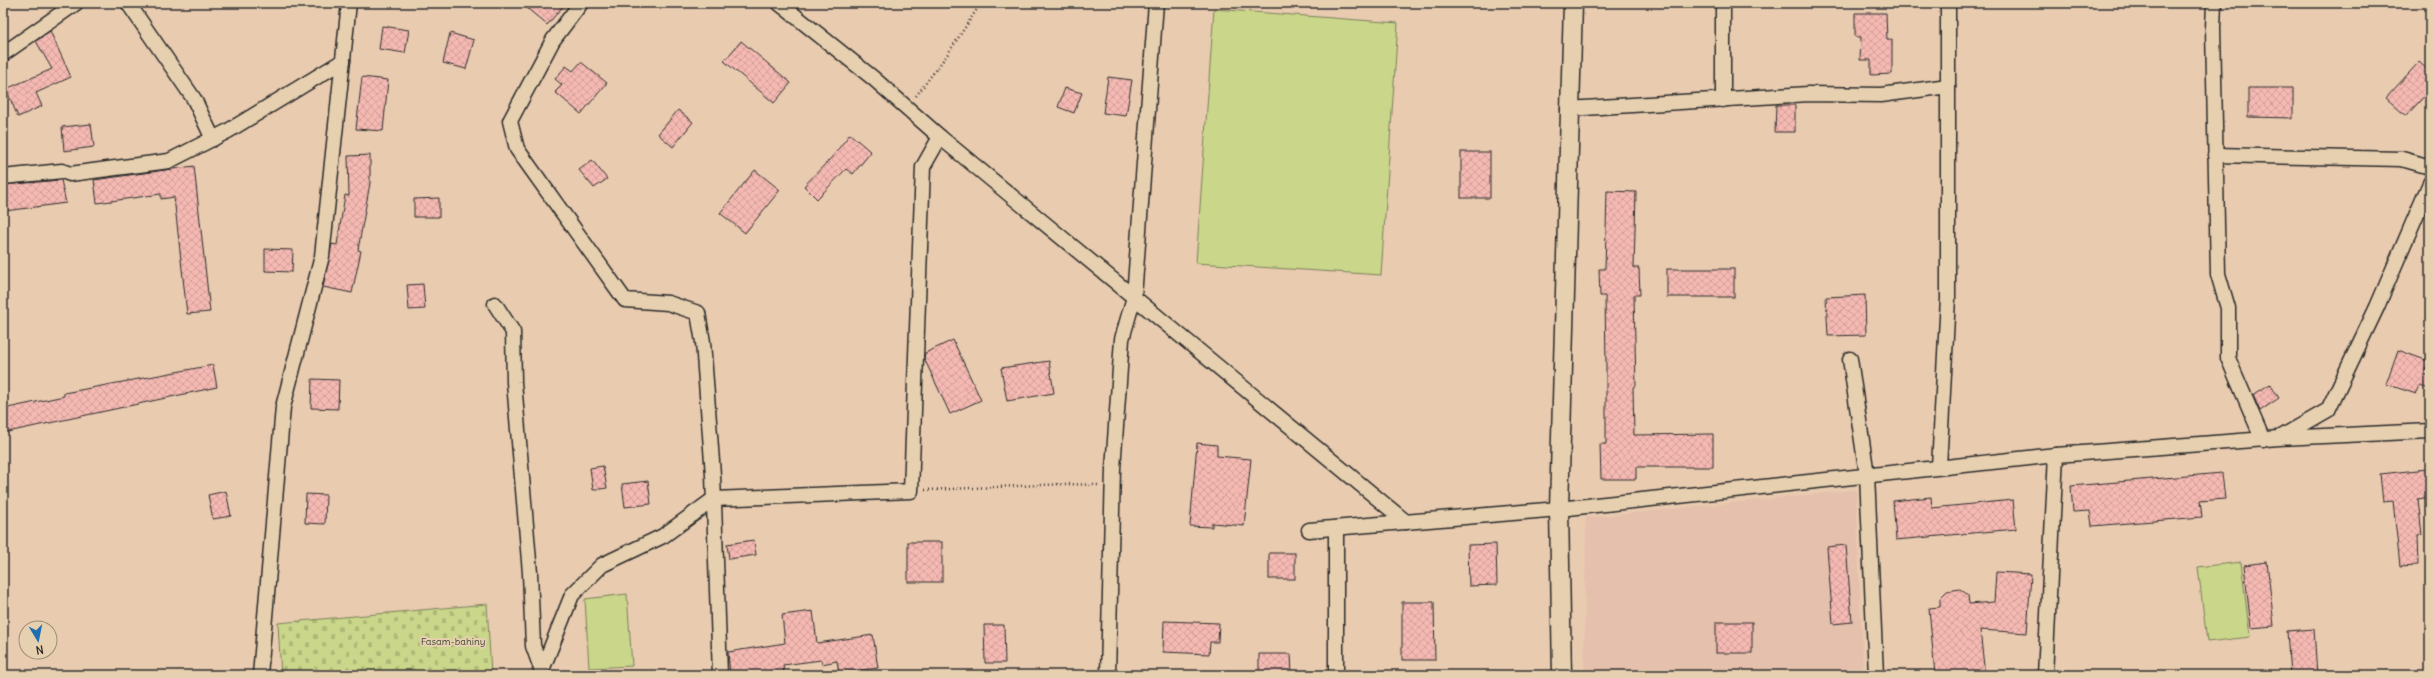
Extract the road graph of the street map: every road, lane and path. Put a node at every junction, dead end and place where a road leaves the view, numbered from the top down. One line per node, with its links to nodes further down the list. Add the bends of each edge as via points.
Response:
1 (76, 3): 12 (street)
2 (128, 3): 19 (street, via 194,99)
3 (349, 3): 13 (street)
4 (581, 3): 35 (street, via 553,40 510,121 517,149 626,300 668,303 698,313 703,342)
5 (779, 3): 16 (street, via 873,78)
6 (981, 3): 16 (path, via 947,56)
7 (1156, 3): 24 (street)
8 (1573, 3): 17 (street)
9 (1723, 3): 15 (street)
10 (1948, 3): 14 (street)
11 (2215, 3): 20 (street)
12 (3, 54)
13 (343, 61): 19 (street); 41 (street, via 322,256 283,407)
14 (1948, 86): 15 (street, via 1881,95 1808,94); 31 (street, via 1948,298)
15 (1723, 100): 17 (street)
16 (907, 109): 18 (street)
17 (1568, 109): 36 (street)
18 (940, 137): 24 (street); 34 (street, via 923,167)
19 (212, 139): 22 (street, via 169,161 70,174 62,171)
20 (2215, 155): 21 (street, via 2402,158); 29 (street, via 2218,274 2228,308 2228,358)
21 (2430, 167)
22 (3, 177)
23 (2430, 182): 28 (street, via 2377,306 2328,410)
24 (1134, 297): 33 (street, via 1122,339); 37 (street)
25 (495, 304): 40 (street, via 513,332 514,382 534,646)
26 (1850, 359): 32 (street)
27 (2430, 431): 28 (street)
28 (2279, 438): 29 (street)
29 (2263, 440): 30 (street)
30 (2056, 455): 31 (street); 47 (street)
31 (1939, 467): 32 (street)
32 (1867, 475): 36 (street); 46 (street)
33 (1114, 485): 34 (path, via 1065,484); 43 (street)
34 (910, 491): 35 (street)
35 (714, 500): 40 (street, via 664,536 602,565 572,595); 42 (street)
36 (1559, 510): 37 (street); 45 (street)
37 (1406, 522): 38 (street)
38 (1336, 528): 39 (street); 44 (street)
39 (1309, 530)
40 (541, 671)
41 (260, 675)
42 (720, 675)
43 (1108, 675)
44 (1336, 675)
45 (1562, 675)
46 (1876, 675)
47 (2045, 675)

